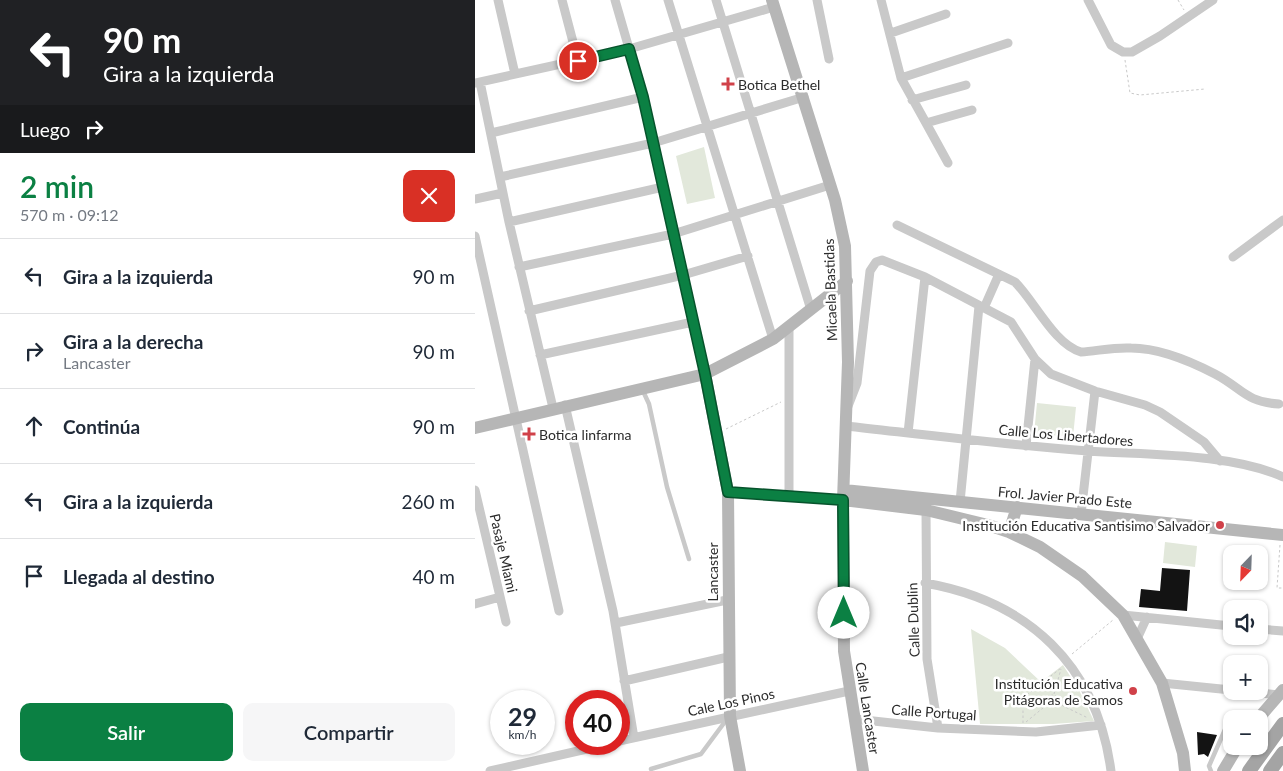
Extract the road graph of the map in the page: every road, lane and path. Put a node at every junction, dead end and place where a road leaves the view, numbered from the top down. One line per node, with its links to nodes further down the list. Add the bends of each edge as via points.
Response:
1 (498, 0): 22 (street)
2 (562, 0): 21 (street)
3 (615, 0): 18 (street)
4 (669, 0): 16 (street)
5 (716, 0): 14 (street)
6 (817, 0): 20 (street)
7 (881, 0): 15 (street)
8 (1088, 0): 19 (street, via 1111,45)
9 (1178, 0): 13 (path)
10 (1213, 0): 13 (street)
11 (773, 4): 14 (street); 28 (street, Micaela Bastidas)
12 (945, 14): 15 (street)
13 (1189, 17): 19 (street, via 1132,52)
14 (722, 22): 16 (street); 31 (street)
15 (891, 33): 23 (street)
16 (680, 35): 18 (street); 33 (street)
17 (1008, 43): 23 (street)
18 (629, 49): 21 (street); 27 (street)
19 (1123, 52): 26 (path, via 1130,93 1140,95)
20 (829, 59)
21 (578, 61): 22 (street)
22 (515, 74): 24 (street)
23 (901, 78): 29 (street)
24 (478, 82): 34 (street)
25 (966, 85): 29 (street)
26 (1205, 89)
27 (643, 97): 34 (street); 35 (street)
28 (804, 97): 31 (street); 38 (street, Micaela Bastidas)
29 (912, 100): 32 (street)
30 (972, 110): 32 (street)
31 (749, 112): 33 (street); 42 (street)
32 (926, 123): 36 (street)
33 (707, 126): 35 (street); 43 (street)
34 (491, 133): 37 (street)
35 (653, 142): 37 (street); 39 (street)
36 (948, 163)
37 (500, 177): 40 (street)
38 (830, 185): 42 (street); 55 (street, Micaela Bastidas, via 844,235)
39 (663, 186): 45 (street); 47 (street)
40 (503, 193): 41 (street); 45 (street)
41 (475, 199)
42 (778, 200): 43 (street); 58 (street)
43 (735, 214): 47 (street); 49 (street)
44 (1283, 220): 50 (street)
45 (509, 222): 51 (street)
46 (897, 225): 52 (street)
47 (673, 234): 51 (street); 53 (street)
48 (475, 236): 71 (street)
49 (748, 256): 53 (street); 61 (street)
50 (1233, 257)
51 (519, 267): 57 (street)
52 (999, 274): 56 (street); 68 (street, via 1022,289 1068,347 1081,352 1131,348 1161,353 1217,375 1245,396 1264,404)
53 (683, 275): 57 (street); 59 (street)
54 (925, 277): 56 (street); 70 (street, via 882,260 870,271 855,390); 75 (street)
55 (847, 282): 58 (street); 70 (street, Micaela Bastidas)
56 (982, 307): 63 (street, via 1011,322); 76 (street)
57 (529, 310): 62 (street)
58 (811, 310): 60 (street)
59 (693, 322): 62 (street); 64 (street)
60 (789, 328): 61 (street); 67 (street)
61 (773, 339): 64 (street)
62 (540, 356): 69 (street)
63 (1035, 358): 66 (street, via 1051,374); 77 (street)
64 (705, 374): 65 (street); 74 (street, Lancaster)
65 (641, 387): 69 (street); 91 (lane, via 649,404 667,487)
66 (1095, 391): 78 (street); 79 (street, via 1145,404 1160,412 1203,442)
67 (790, 398): 74 (path); 83 (street)
68 (1279, 404)
69 (559, 406): 71 (street); 101 (street)
70 (847, 408): 72 (street, Micaela Bastidas)
71 (517, 417): 73 (street); 97 (street)
72 (846, 426): 75 (street, Calle Los Libertadores); 84 (street, Micaela Bastidas)
73 (475, 428)
74 (716, 433): 82 (street, Lancaster)
75 (908, 433): 76 (street, Calle Los Libertadores)
76 (965, 440): 77 (street, Calle Los Libertadores); 85 (street)
77 (1026, 446): 78 (street, Calle Los Libertadores)
78 (1087, 451): 79 (street, Calle Los Libertadores); 88 (street)
79 (1220, 460): 80 (street, Calle Los Libertadores)
80 (1283, 476)
81 (475, 490): 94 (street, Pasaje Miami)
82 (728, 492): 83 (street); 95 (street, Lancaster)
83 (789, 495): 84 (street)
84 (843, 495): 85 (street, Frol. Javier Prado Este); 87 (street); 111 (street, Calle Lancaster, via 844,651)
85 (960, 502): 86 (street, Frol. Javier Prado Este)
86 (1017, 507): 88 (street, Frol. Javier Prado Este); 89 (street)
87 (926, 510): 89 (street); 92 (street, Calle Dublin)
88 (1081, 514): 90 (street, Frol. Javier Prado Este)
89 (1009, 532): 98 (street, via 1039,547 1082,576)
90 (1281, 540): 93 (path, via 1277,588)
91 (689, 559)
92 (925, 583): 107 (street, via 952,588 1001,606 1037,631); 122 (street, Calle Dublin, via 927,659)
93 (1283, 588)
94 (500, 597): 96 (street); 100 (street, Pasaje Miami)
95 (727, 600): 101 (street); 106 (street, Lancaster)
96 (475, 604)
97 (559, 611)
98 (1122, 614): 99 (street); 105 (street); 107 (path)
99 (1147, 617): 102 (street); 105 (street)
100 (506, 622)
101 (615, 623): 108 (street)
102 (1223, 625)
103 (1268, 630): 104 (street)
104 (1283, 631)
105 (1137, 639): 109 (street)
106 (728, 657): 108 (street); 118 (street, Lancaster)
107 (1066, 659): 121 (street, via 1079,678)
108 (624, 681): 124 (street)
109 (1162, 684): 110 (street); 134 (street, via 1183,753)
110 (1223, 689)
111 (849, 691): 118 (street, Cale Los Pinos); 119 (street, Calle Lancaster)
112 (1268, 692): 113 (street)
113 (1281, 692): 117 (street)
114 (1054, 695): 115 (path, via 1049,697); 115 (path, via 1062,666 1023,698 1023,724); 116 (path)
115 (1049, 703): 116 (path)
116 (1057, 703): 121 (path)
117 (1266, 710)
118 (729, 716): 124 (street, Cale Los Pinos); 129 (lane, via 701,754); 131 (street, Lancaster)
119 (855, 719): 122 (street, Calle Portugal); 132 (street, Calle Lancaster)
120 (1283, 724): 137 (main road)
121 (1101, 725): 122 (street, Calle Portugal, via 1036,732); 133 (street)
122 (938, 728)
123 (1223, 734): 135 (lane, via 1209,766)
124 (634, 738): 125 (street, Cale Los Pinos)
125 (630, 739)
126 (1283, 753): 138 (main road)
127 (565, 754): 130 (street)
128 (1233, 755): 136 (street)
129 (651, 768)
130 (490, 771)
131 (740, 771)
132 (863, 771)
133 (1111, 771)
134 (1185, 771)
135 (1211, 771)
136 (1223, 771)
137 (1249, 771)
138 (1270, 771)

